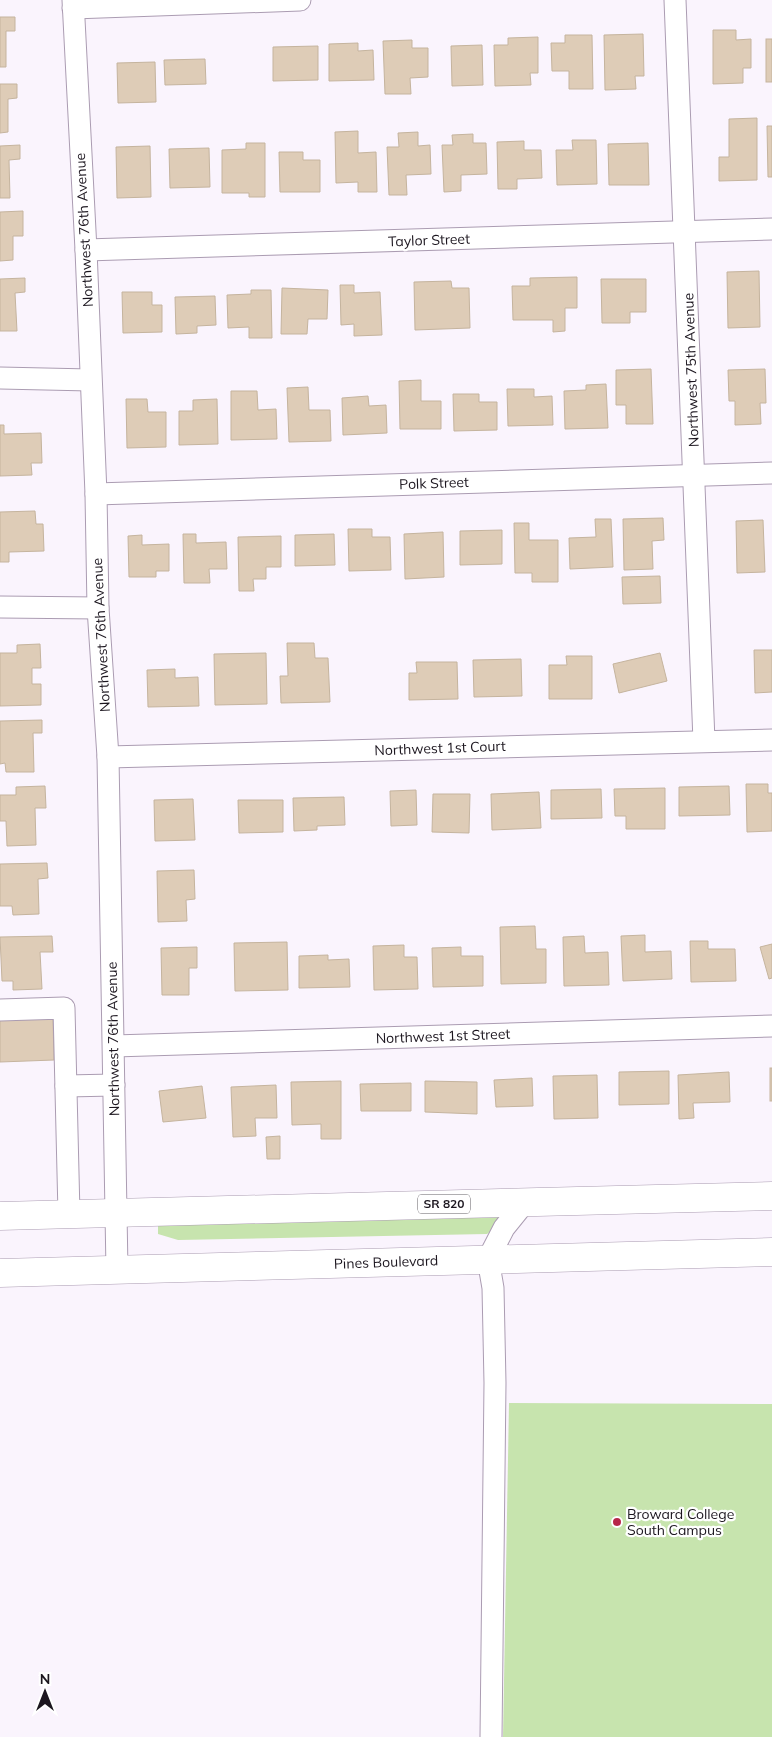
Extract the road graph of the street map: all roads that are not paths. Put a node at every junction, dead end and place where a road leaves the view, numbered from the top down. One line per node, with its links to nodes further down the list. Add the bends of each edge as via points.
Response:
1 (300, 0): 3 (street)
2 (675, 0): 5 (street, Northwest 75th Avenue)
3 (73, 4): 6 (street, Northwest 76th Avenue)
4 (772, 229): 5 (street, Taylor Street)
5 (685, 233): 6 (street, Taylor Street); 10 (street, Northwest 75th Avenue)
6 (86, 250): 8 (street, Northwest 76th Avenue)
7 (0, 378): 8 (street)
8 (90, 380): 11 (street, Northwest 76th Avenue)
9 (772, 473): 10 (street, Polk Street)
10 (695, 475): 11 (street, Polk Street); 15 (street, Northwest 75th Avenue)
11 (96, 494): 13 (street, Northwest 76th Avenue)
12 (0, 607): 13 (street)
13 (98, 608): 16 (street, Northwest 76th Avenue)
14 (772, 740): 15 (street, Northwest 1st Court)
15 (704, 741): 16 (street, Northwest 1st Court)
16 (108, 757): 19 (street, Northwest 76th Avenue)
17 (0, 1010): 21 (street, via 64,1008)
18 (772, 1026): 19 (street, Northwest 1st Street)
19 (114, 1046): 20 (street, Northwest 76th Avenue)
20 (114, 1085): 21 (street); 24 (street, Northwest 76th Avenue)
21 (66, 1086): 25 (street)
22 (772, 1196): 23 (highway, SR 820)
23 (525, 1202): 24 (highway, SR 820); 28 (street, via 504,1228)
24 (115, 1213): 25 (highway, SR 820); 29 (street, Northwest 76th Avenue)
25 (69, 1214): 26 (highway, SR 820)
26 (0, 1216)
27 (772, 1252): 28 (highway, Pines Boulevard)
28 (488, 1260): 29 (highway, Pines Boulevard); 31 (street, via 493,1288 495,1382)
29 (117, 1270): 30 (highway, Pines Boulevard)
30 (0, 1273)
31 (491, 1737)

